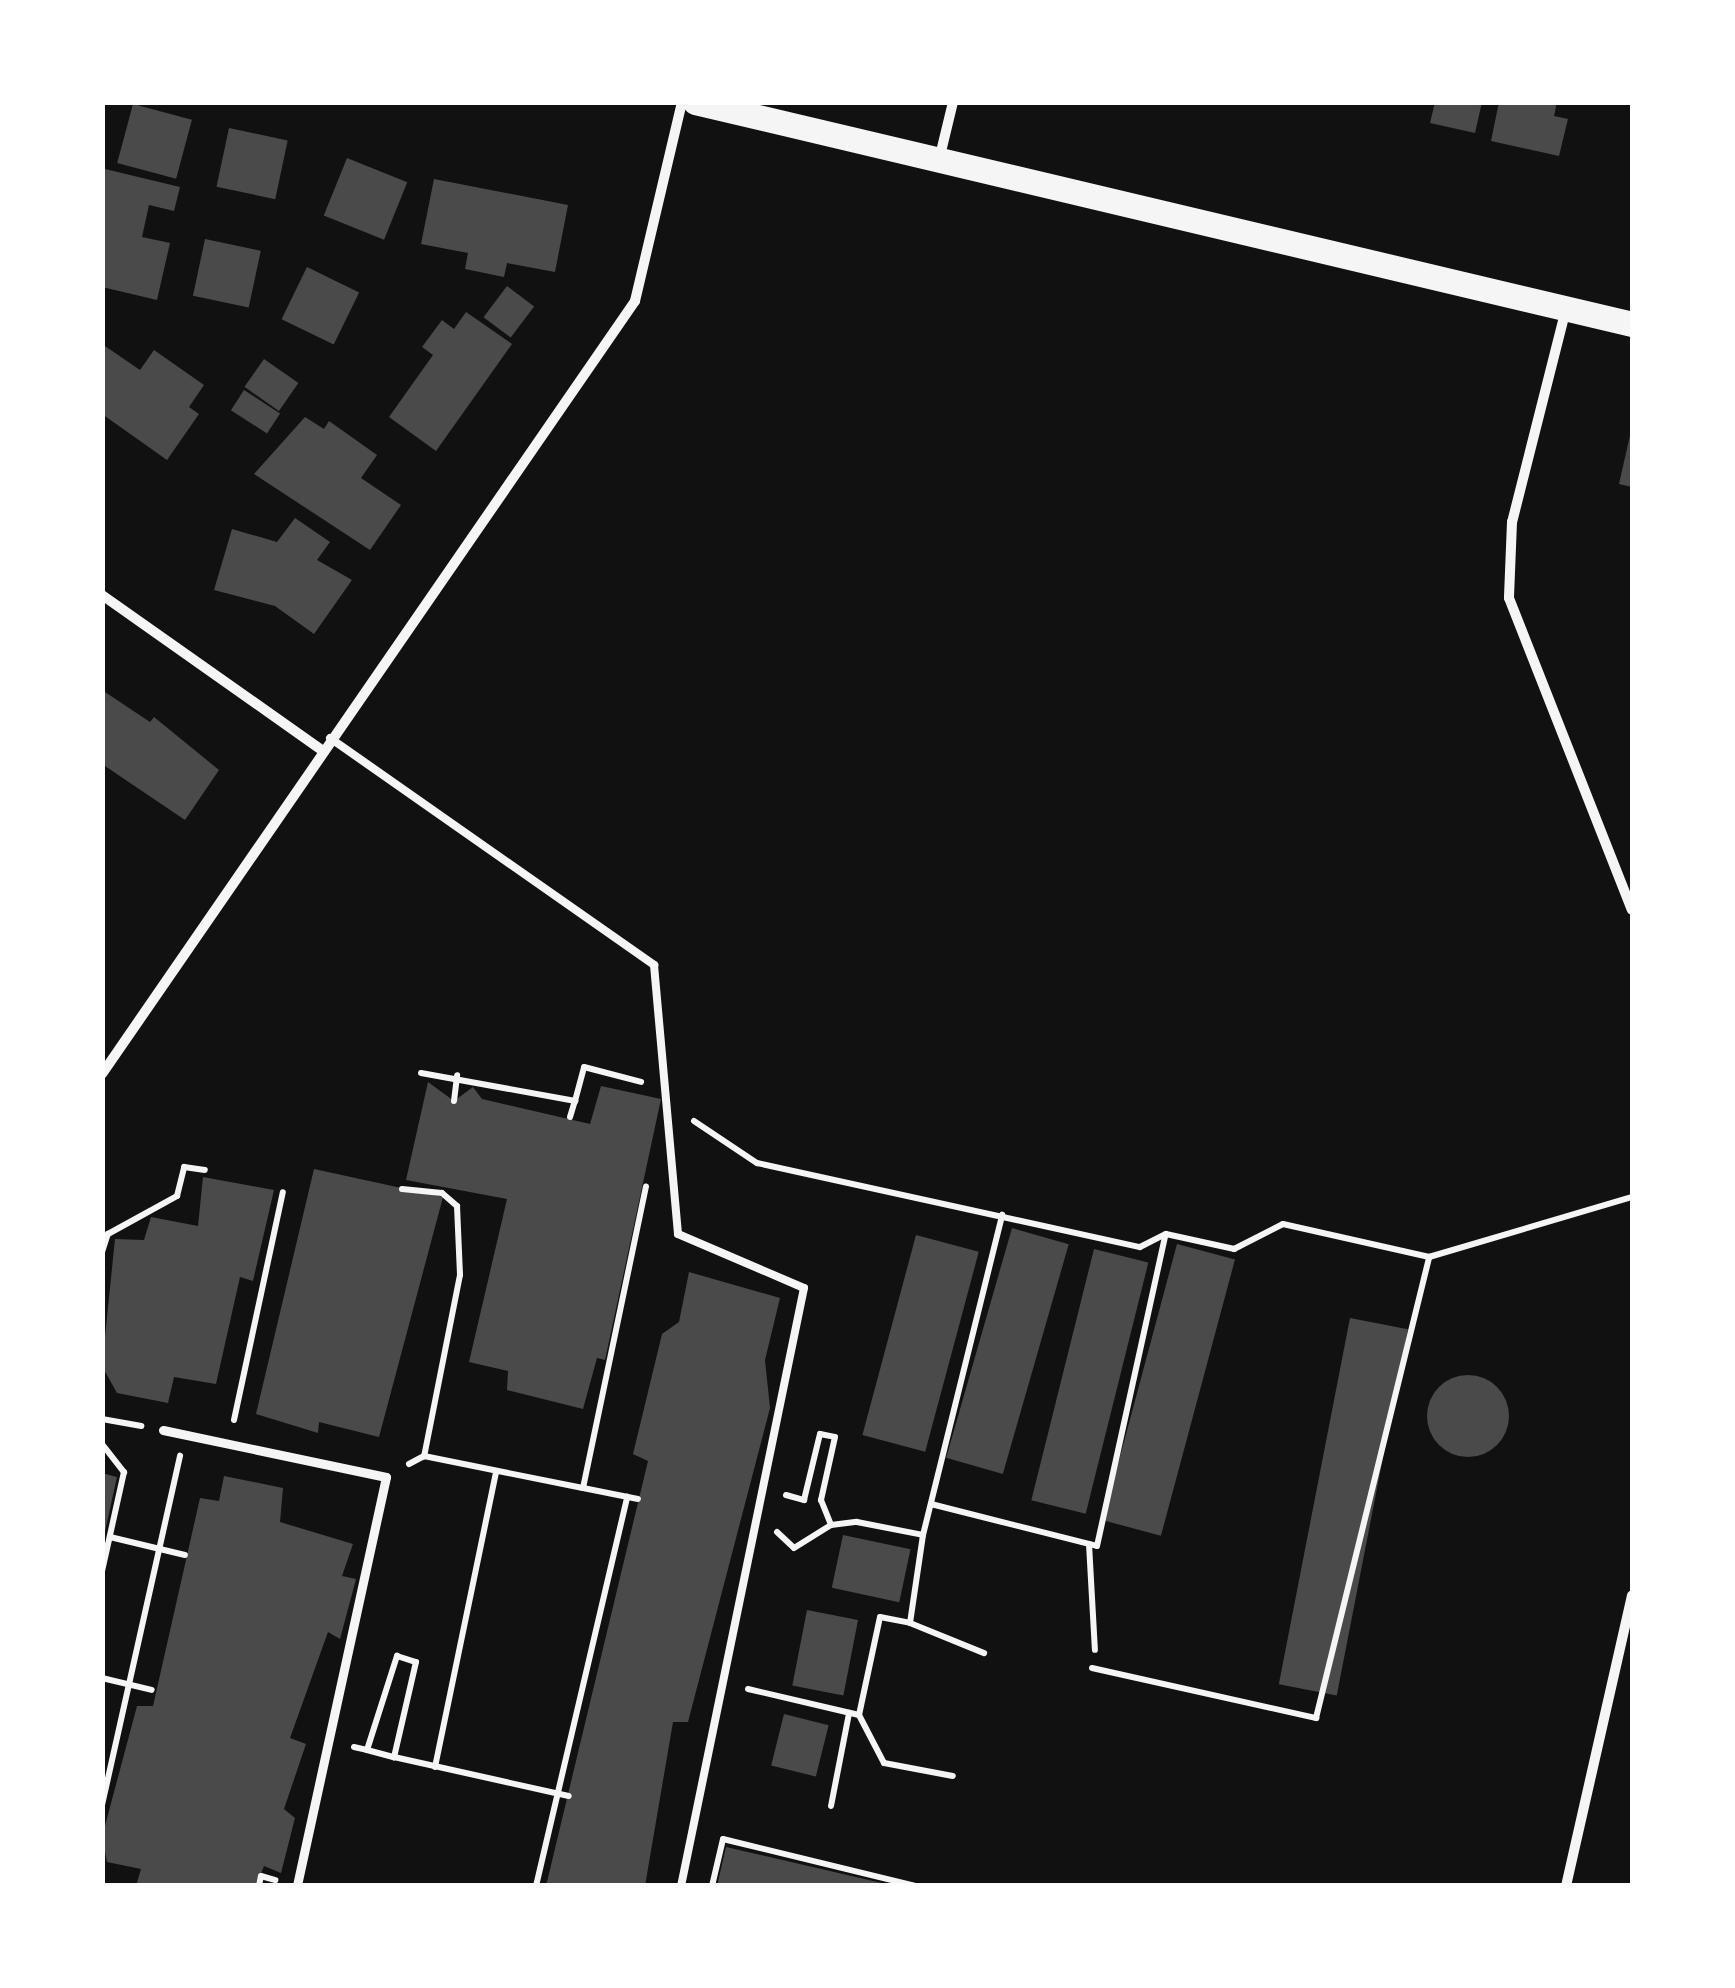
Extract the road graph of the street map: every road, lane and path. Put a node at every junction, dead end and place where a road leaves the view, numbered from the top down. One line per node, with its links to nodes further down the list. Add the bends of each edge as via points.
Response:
1 (682, 102): 8 (street, via 635,302)
2 (695, 102): 4 (main road)
3 (953, 102): 4 (street)
4 (938, 162): 5 (main road)
5 (1566, 308): 6 (main road); 10 (street, via 1512,522 1509,598)
6 (1632, 324)
7 (102, 594): 9 (street)
8 (330, 738): 9 (street); 15 (lane, via 654,964)
9 (322, 750): 12 (street)
10 (1632, 910)
11 (421, 1073): 13 (path)
12 (102, 1074)
13 (457, 1076): 16 (path); 17 (path)
14 (646, 1083): 17 (path, via 584,1066)
15 (665, 1092): 23 (path, via 715,1141 758,1163); 67 (lane, via 678,1234 804,1288)
16 (454, 1101)
17 (575, 1101): 18 (path)
18 (570, 1118)
19 (205, 1170): 25 (path, via 184,1166 177,1196 108,1234)
20 (402, 1188): 33 (path, via 442,1193 457,1206 460,1275 424,1456)
21 (283, 1192): 32 (path)
22 (1632, 1196): 26 (path)
23 (1002, 1215): 24 (path, via 1140,1247); 37 (path)
24 (1166, 1234): 26 (path, via 1234,1249 1282,1224); 43 (path, via 1097,1546)
25 (102, 1252)
26 (1429, 1257): 50 (path, via 1316,1718)
27 (626, 1288): 34 (path)
28 (102, 1419): 29 (path)
29 (163, 1430): 30 (street)
30 (185, 1435): 32 (street); 63 (path)
31 (102, 1444): 42 (path, via 124,1472)
32 (229, 1444): 56 (street, via 386,1477)
33 (496, 1473): 34 (path); 59 (path)
34 (582, 1488): 35 (path)
35 (627, 1497): 36 (path); 61 (path)
36 (638, 1499)
37 (931, 1504): 41 (path); 43 (path)
38 (831, 1525): 39 (path, via 821,1500 834,1437 820,1434 804,1500 779,1493); 40 (path, via 794,1548); 41 (path)
39 (772, 1530)
40 (785, 1534)
41 (924, 1535): 47 (path)
42 (110, 1537): 44 (path); 45 (path)
43 (1090, 1544): 48 (path)
44 (186, 1555)
45 (102, 1571)
46 (1632, 1595): 70 (street)
47 (910, 1623): 49 (path); 55 (path, via 880,1617)
48 (1095, 1650)
49 (984, 1652)
50 (1092, 1668)
51 (102, 1678): 53 (path)
52 (747, 1688): 54 (path)
53 (152, 1690)
54 (849, 1713): 55 (path); 64 (path)
55 (859, 1715): 60 (path, via 884,1764)
56 (329, 1741): 57 (path); 65 (street)
57 (367, 1750): 58 (path); 58 (path, via 397,1656 416,1662)
58 (394, 1757): 59 (path)
59 (436, 1767): 61 (path)
60 (953, 1776)
61 (559, 1793): 62 (path); 66 (path)
62 (569, 1796)
63 (102, 1805)
64 (831, 1806)
65 (297, 1886)
66 (536, 1886)
67 (681, 1886)
68 (712, 1886): 69 (path, via 723,1838)
69 (916, 1886)
70 (1566, 1886)

